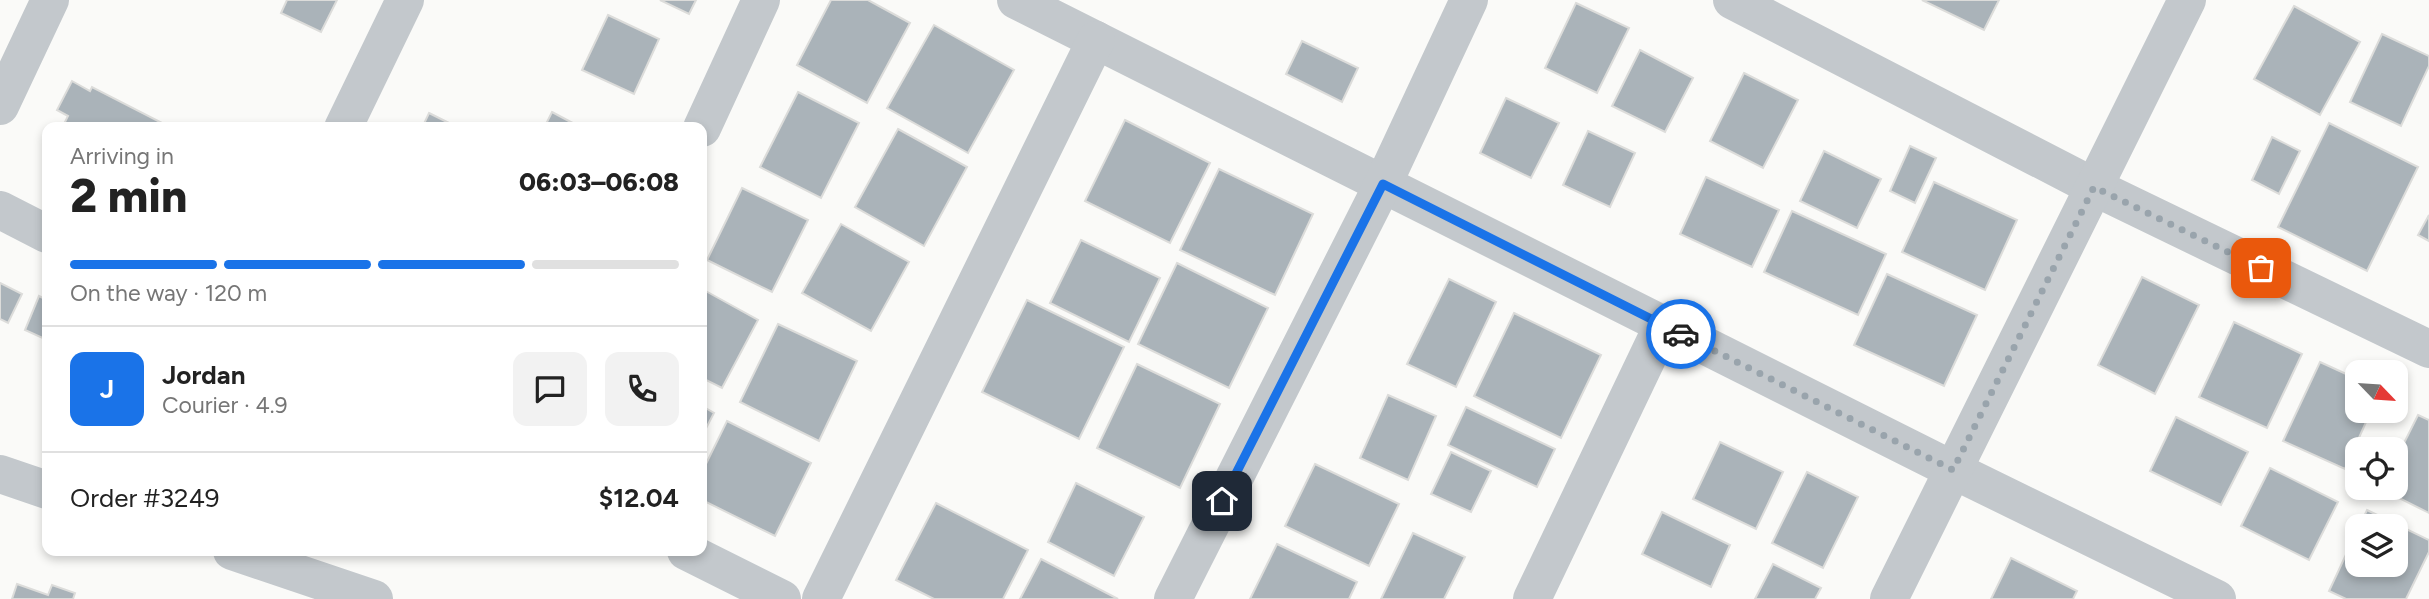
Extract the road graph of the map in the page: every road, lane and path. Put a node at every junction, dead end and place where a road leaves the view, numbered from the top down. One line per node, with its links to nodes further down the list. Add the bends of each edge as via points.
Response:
1 (50, 0): 9 (street)
2 (405, 0): 10 (street)
3 (761, 0): 11 (street)
4 (1016, 0): 8 (street)
5 (1469, 0): 12 (street)
6 (1732, 0): 13 (street)
7 (2187, 0): 13 (street)
8 (1096, 40): 12 (street); 25 (street)
9 (0, 106)
10 (346, 122)
11 (705, 122)
12 (1383, 184): 16 (street); 26 (street)
13 (2094, 187): 17 (street); 18 (street)
14 (0, 210): 15 (street)
15 (42, 231)
16 (1663, 325): 18 (street); 27 (street)
17 (2429, 349)
18 (1953, 470): 28 (street); 29 (street)
19 (0, 474): 20 (street)
20 (42, 488)
21 (247, 556): 23 (street)
22 (696, 556): 24 (street)
23 (374, 599)
24 (782, 599)
25 (821, 599)
26 (1173, 599)
27 (1532, 599)
28 (1889, 599)
29 (2217, 599)

